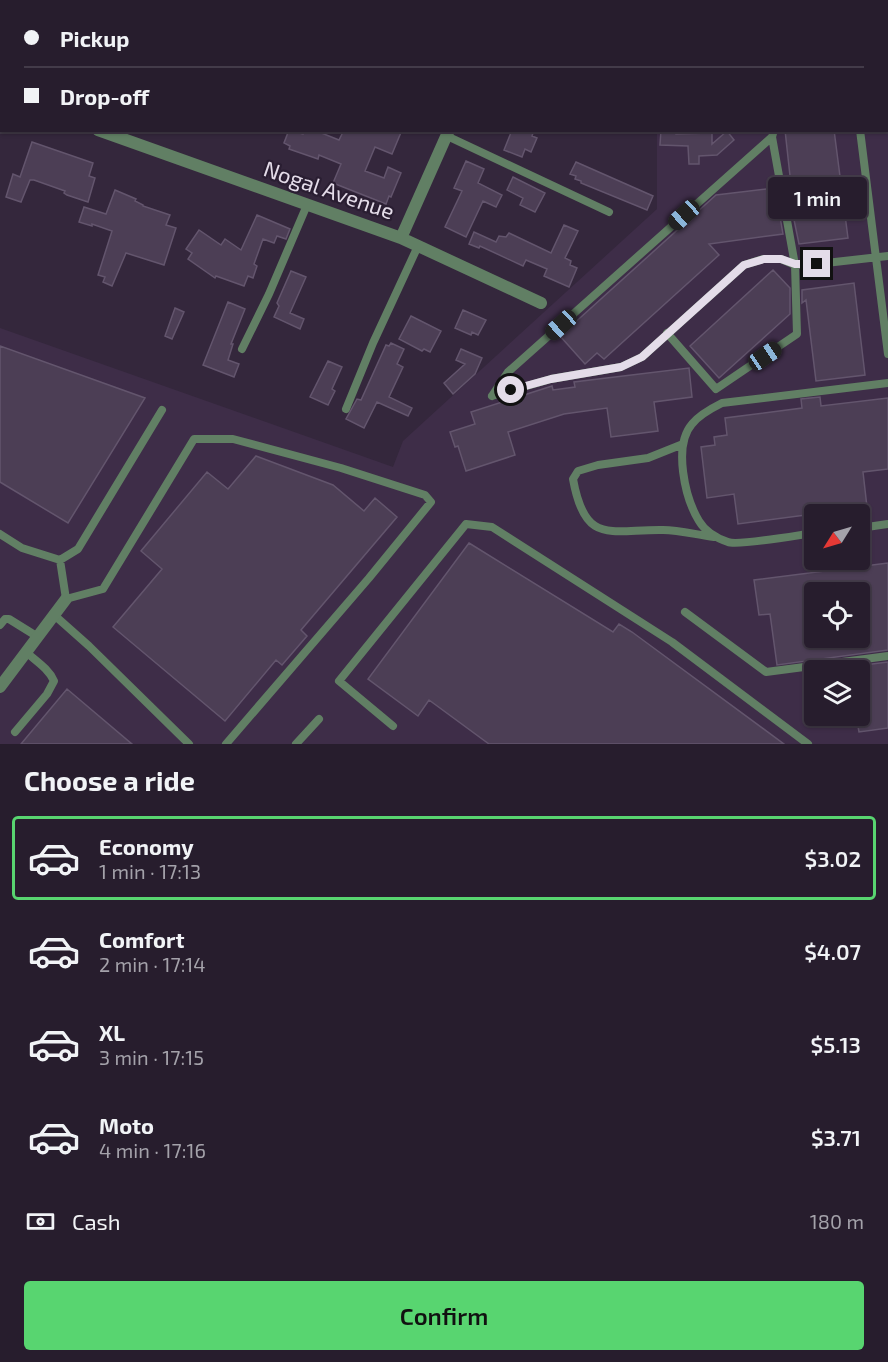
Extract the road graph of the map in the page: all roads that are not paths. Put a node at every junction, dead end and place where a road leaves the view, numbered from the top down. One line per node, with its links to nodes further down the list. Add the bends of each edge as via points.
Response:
1 (104, 132): 5 (street, Nogal Avenue)
2 (860, 132): 10 (lane)
3 (448, 133): 6 (lane); 7 (street)
4 (773, 134): 11 (lane); 13 (lane, via 508,372 492,396 551,379 621,367 642,357)
5 (307, 205): 7 (street, Nogal Avenue); 14 (lane)
6 (609, 212)
7 (401, 238): 8 (street, Nogal Avenue)
8 (418, 246): 12 (street, Nogal Avenue); 17 (lane)
9 (888, 256): 10 (lane)
10 (876, 258): 11 (lane); 15 (lane)
11 (795, 264): 13 (lane, via 764,259 744,265); 13 (lane, via 797,334 716,389)
12 (541, 303)
13 (667, 333)
14 (243, 349)
15 (888, 354)
16 (888, 383): 19 (lane, via 722,403 691,424)
17 (346, 409)
18 (162, 410): 25 (lane, via 78,549)
19 (683, 444): 24 (lane, via 682,468 690,501 699,522); 24 (lane, via 648,458 578,471 573,479 581,511 591,524 610,531 663,530)
20 (888, 524): 21 (lane)
21 (870, 527)
22 (0, 534): 25 (lane, via 22,548)
23 (804, 534): 24 (lane, via 731,544)
24 (714, 537)
25 (60, 560): 26 (lane)
26 (66, 599): 28 (street); 38 (lane, via 103,589 194,439 233,439 425,495 432,502)
27 (685, 612): 32 (lane, via 766,672)
28 (53, 614): 30 (street); 37 (lane)
29 (0, 625): 30 (lane, via 9,619)
30 (38, 637): 31 (street)
31 (26, 652): 33 (street); 36 (lane, via 54,681)
32 (888, 656)
33 (0, 687)
34 (319, 719): 39 (lane)
35 (393, 726): 40 (lane, via 339,681 466,524 492,527 672,642)
36 (15, 732)
37 (189, 744)
38 (226, 744)
39 (296, 744)
40 (808, 744)

